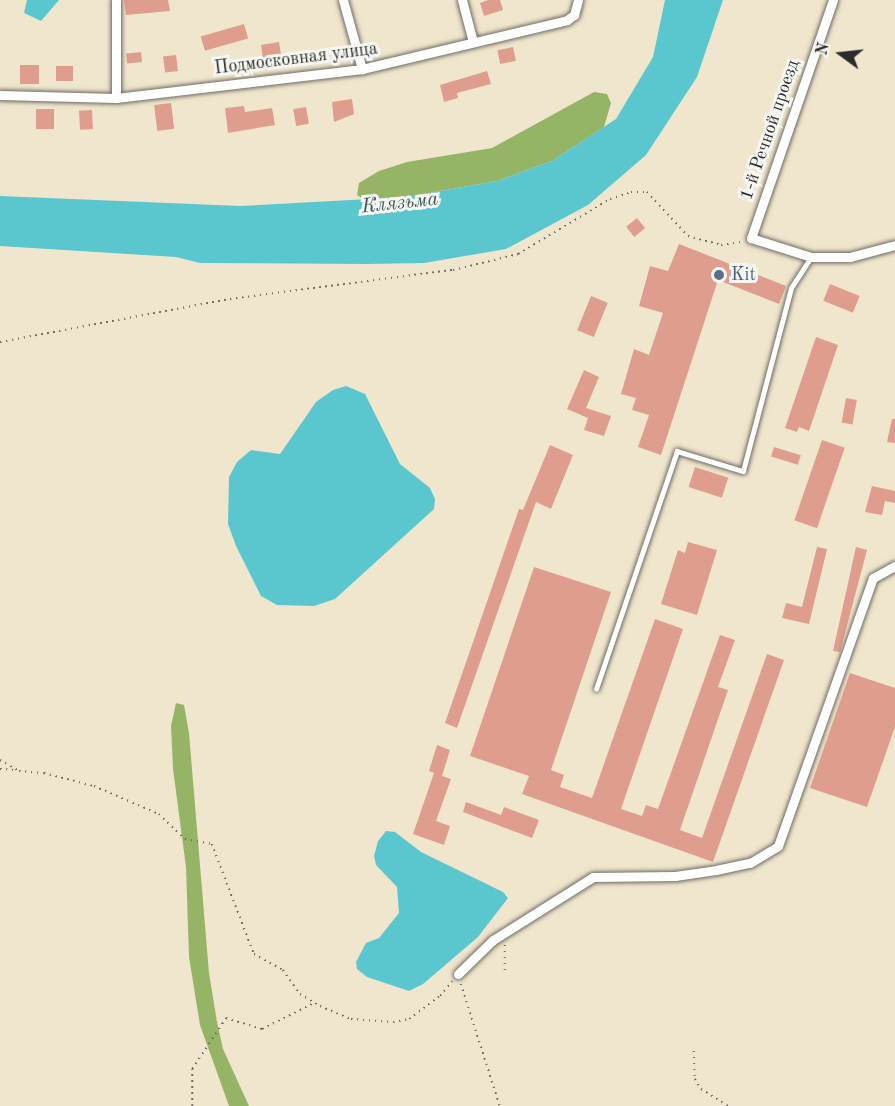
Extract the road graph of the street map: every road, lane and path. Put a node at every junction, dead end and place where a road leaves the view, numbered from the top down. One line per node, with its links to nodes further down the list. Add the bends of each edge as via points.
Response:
1 (116, 0): 9 (street)
2 (343, 0): 7 (street)
3 (462, 0): 6 (street)
4 (578, 0): 6 (street, Подмосковная улица, via 574,15 567,20)
5 (833, 0): 10 (street, 1-й Речной проезд)
6 (473, 42): 7 (street, Подмосковная улица)
7 (362, 69): 9 (street, Подмосковная улица)
8 (0, 95): 9 (street, Подмосковная улица)
9 (116, 98)
10 (751, 238): 12 (street); 13 (path, via 733,246 688,236 648,192 631,192 610,199 518,254 453,270 236,298)
11 (895, 245): 12 (street, via 850,257)
12 (811, 257): 15 (lane, via 791,288 743,471 677,451)
13 (0, 342)
14 (895, 566): 19 (street, via 873,578 778,846 750,862 716,870 675,876 593,877)
15 (596, 689)
16 (0, 760): 18 (path)
17 (0, 769): 18 (path)
18 (19, 771): 22 (path, via 94,786 159,814 185,839 212,844 254,954 283,970 300,994)
19 (509, 930): 20 (path, via 504,948); 21 (street)
20 (506, 973)
21 (458, 974): 22 (path, via 440,996 409,1019 393,1022 351,1018); 25 (path)
22 (314, 1003): 24 (path, via 262,1029 226,1018 192,1069)
23 (694, 1051): 26 (path, via 695,1079 701,1089)
24 (192, 1106)
25 (500, 1106)
26 (728, 1106)

